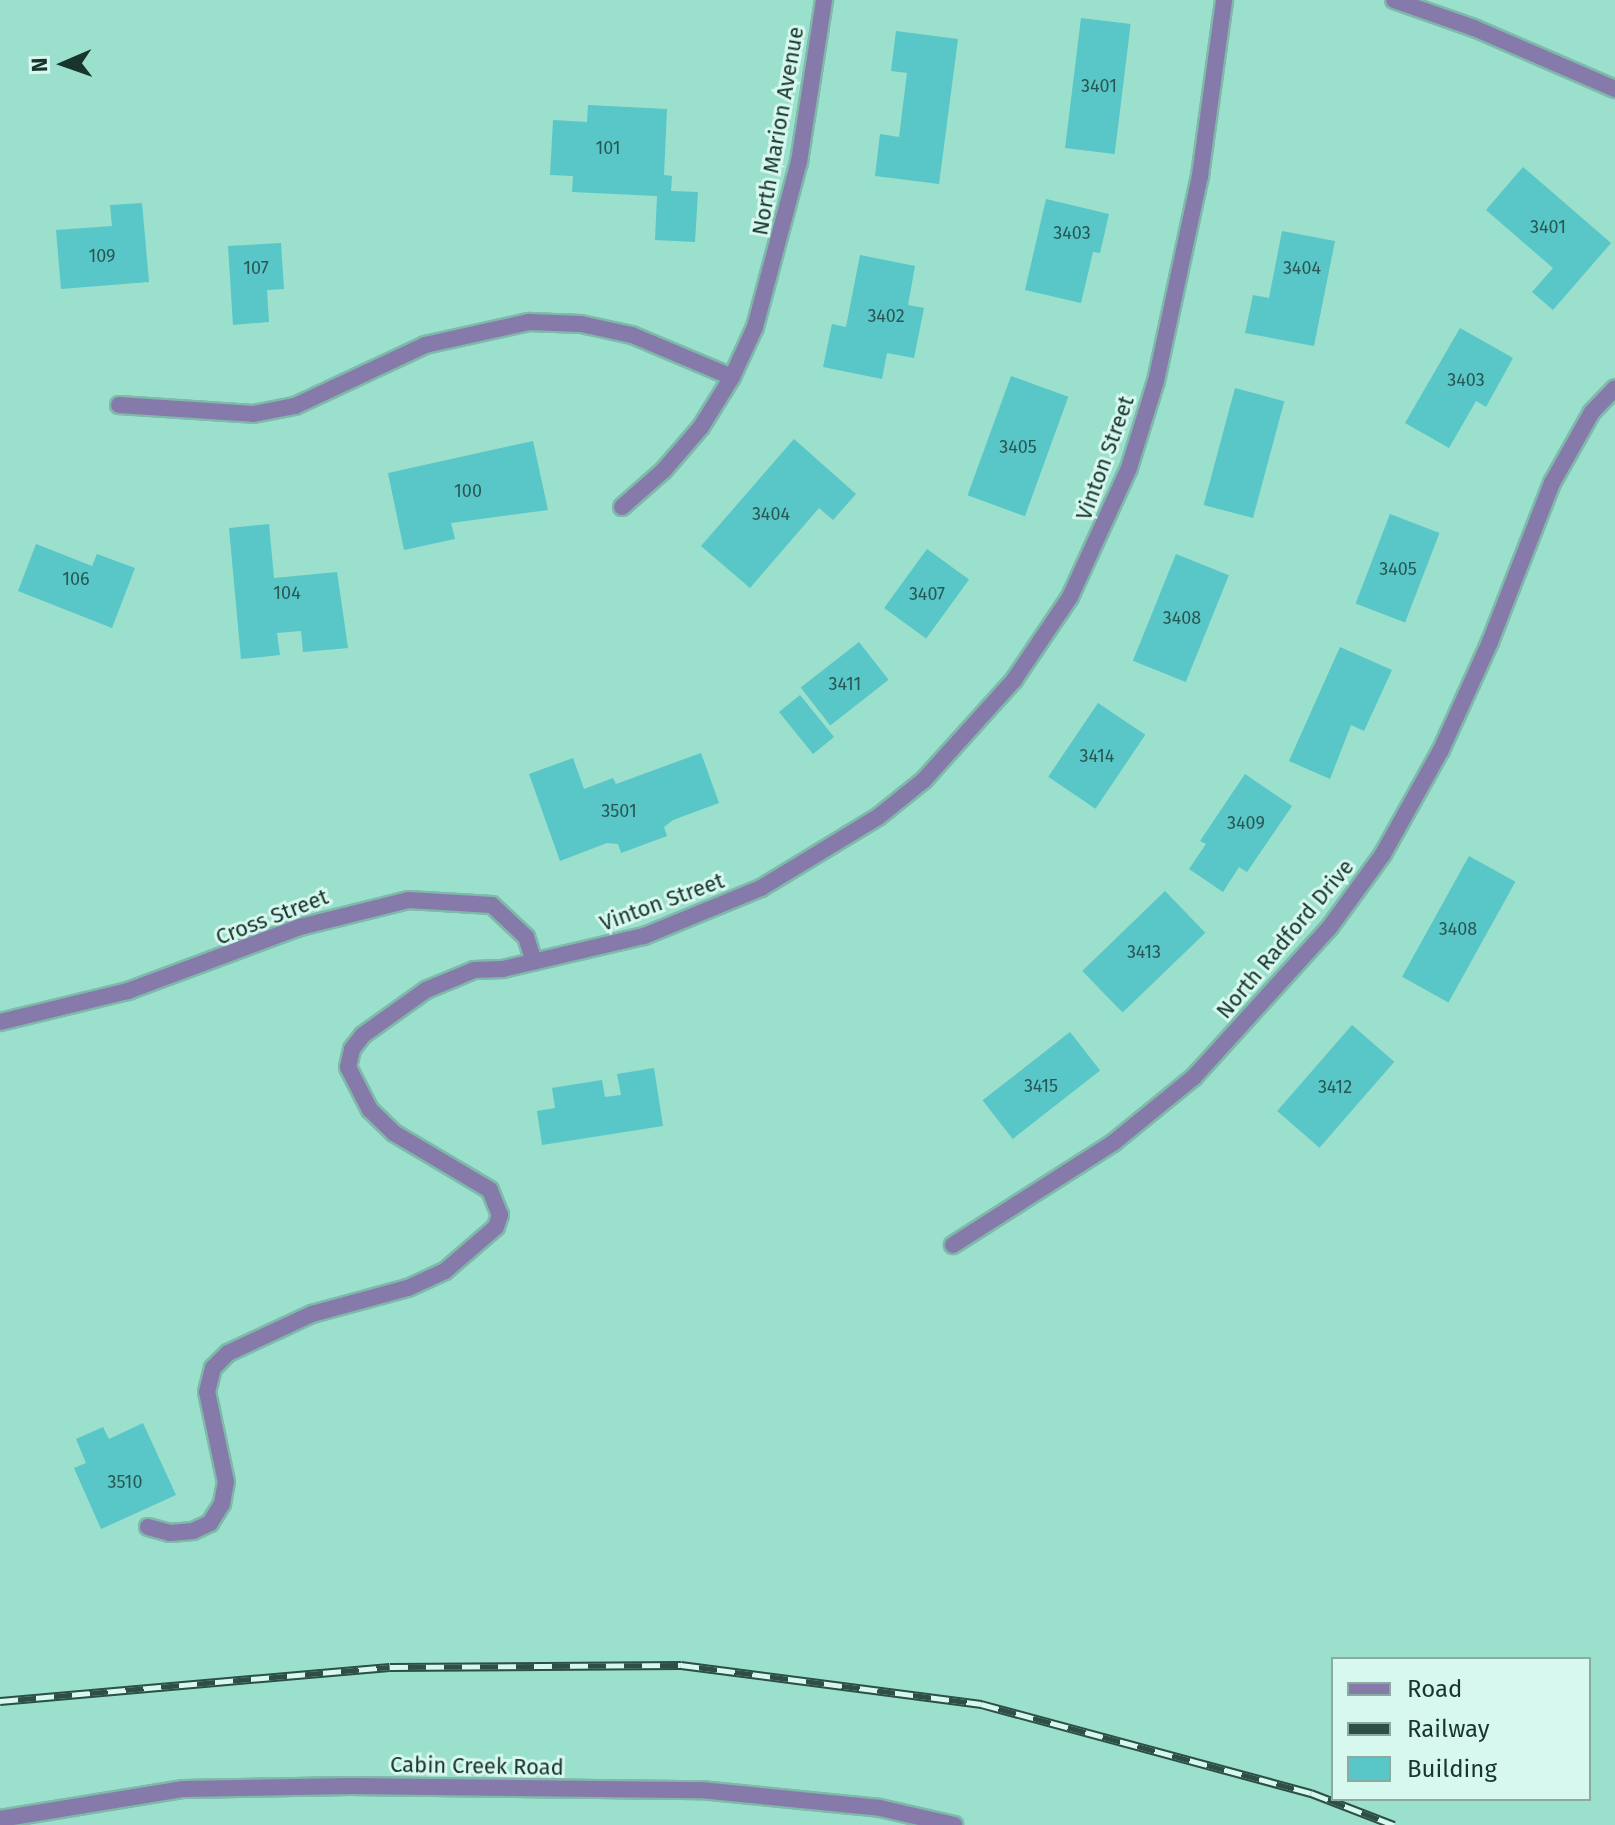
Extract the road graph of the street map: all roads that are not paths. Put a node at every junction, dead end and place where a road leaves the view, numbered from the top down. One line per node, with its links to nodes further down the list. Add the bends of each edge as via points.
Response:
1 (824, 0): 5 (street, North Marion Avenue, via 782,236 755,327)
2 (1224, 0): 9 (street, Vinton Street, via 1200,176 1138,439 1094,553 1014,680 924,780 828,850 703,914 644,936)
3 (1394, 0): 4 (street)
4 (1615, 89)
5 (732, 377): 7 (street, via 632,335 581,324 529,322 425,345 295,406 241,414); 8 (street, North Marion Avenue, via 701,427)
6 (1615, 388): 11 (street, North Radford Drive, via 1592,412 1552,483 1441,750 1383,854 1330,927 1194,1077 1113,1143)
7 (119, 405)
8 (622, 507)
9 (534, 962): 10 (street, Cross Street, via 526,937 492,905 408,900 327,918 128,991); 12 (street, Vinton Street, via 474,970 426,990 363,1035 348,1067 370,1110 394,1133 490,1190 500,1215 496,1227 445,1271 408,1288 312,1314 228,1353 213,1368 207,1392 226,1482 222,1504 210,1523 193,1531 170,1533)
10 (0, 1022)
11 (953, 1245)
12 (148, 1527)
13 (0, 1819): 14 (street, Cabin Creek Road, via 184,1789 382,1787 701,1790 880,1808)
14 (954, 1825)

